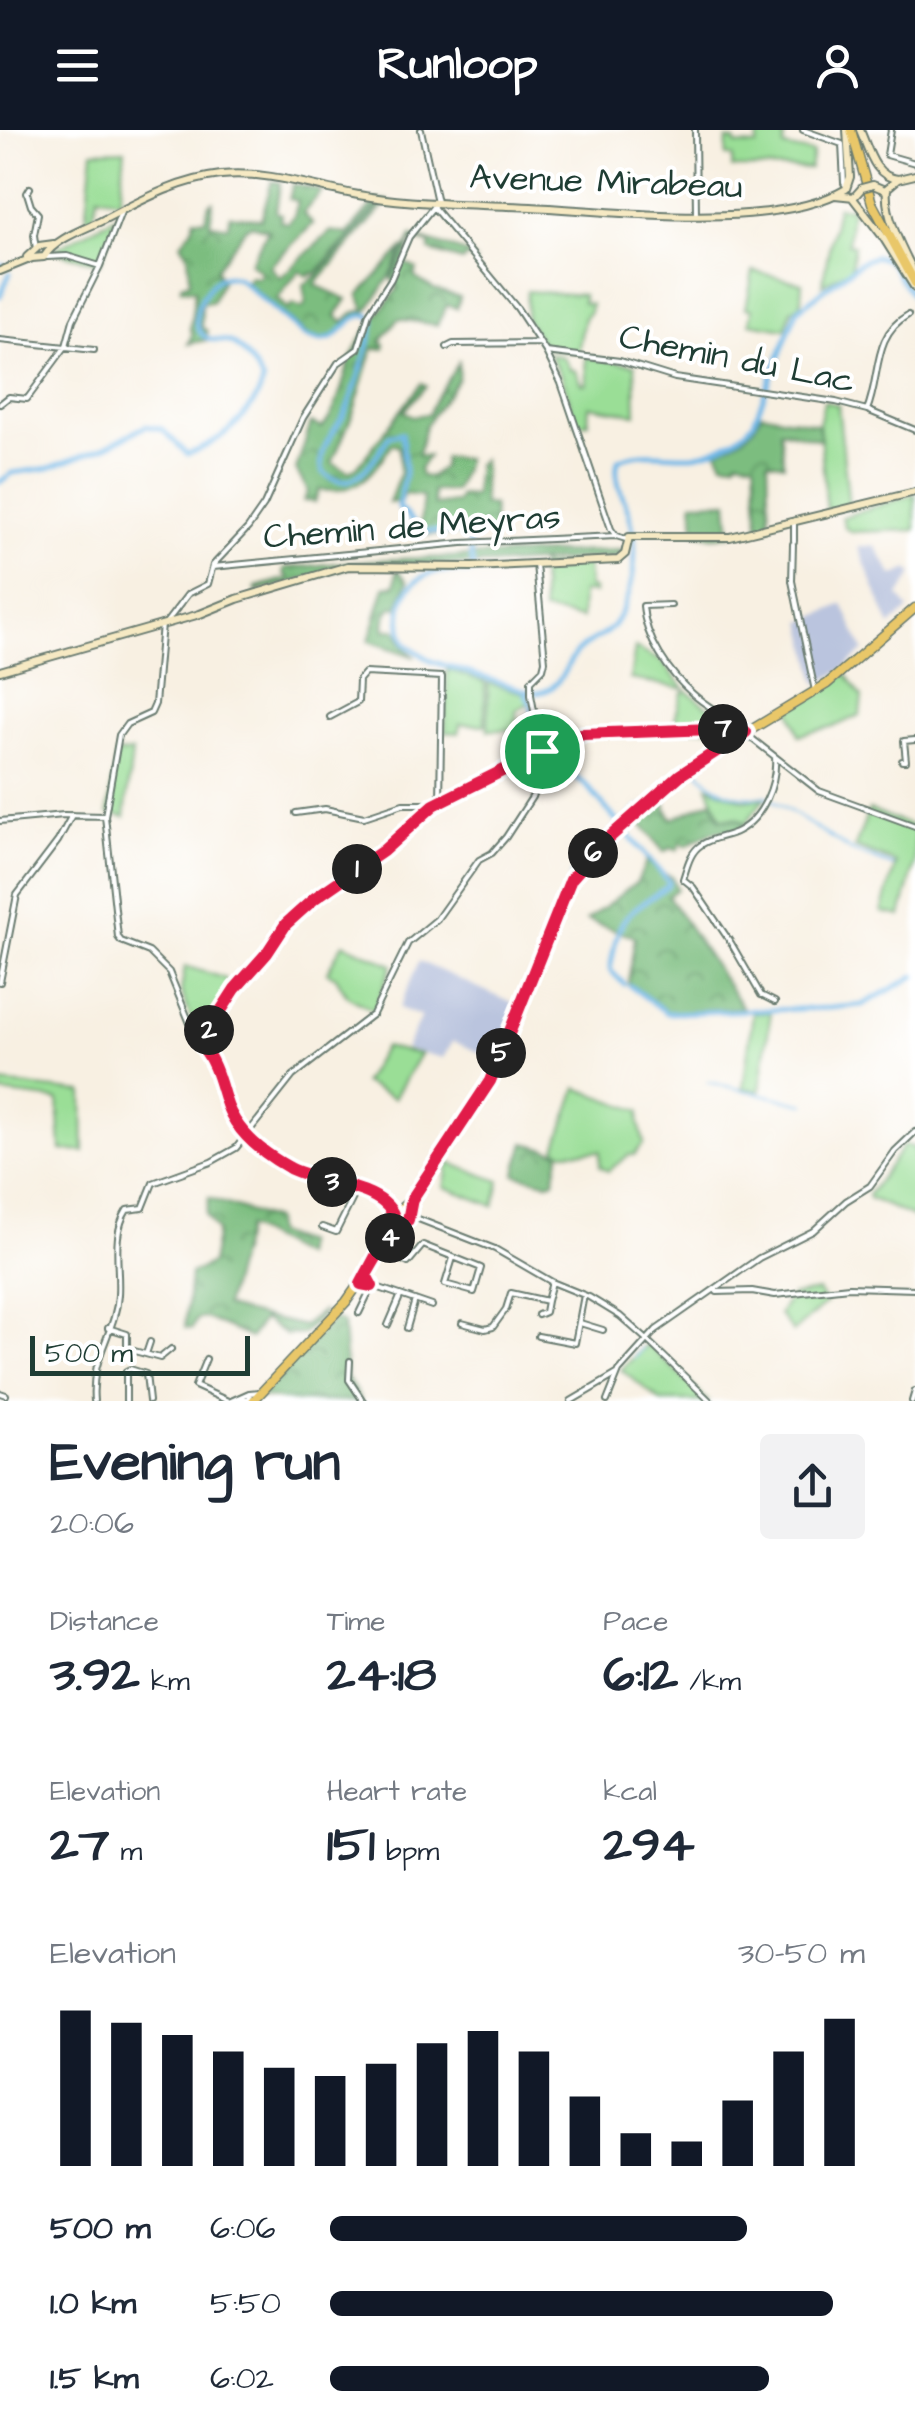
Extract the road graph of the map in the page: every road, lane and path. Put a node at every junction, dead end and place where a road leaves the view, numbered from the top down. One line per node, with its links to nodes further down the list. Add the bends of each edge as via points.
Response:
1 (422, 130): 11 (street)
2 (695, 130): 13 (street)
3 (803, 130): 10 (street, via 842,144)
4 (853, 130): 8 (main road); 10 (main road); 17 (main road, via 875,201)
5 (891, 130): 6 (street, via 887,155)
6 (915, 163)
7 (915, 175): 8 (main road)
8 (887, 182): 10 (main road, bridge, via 881,190 856,184); 17 (main road, via 886,197)
9 (30, 188): 14 (street, via 38,216 34,238)
10 (848, 190): 13 (main road, Avenue Mirabeau, via 750,214); 17 (main road)
11 (433, 204): 12 (main road, Avenue Mirabeau, via 229,175 184,182); 13 (main road, Avenue Mirabeau); 20 (street); 33 (street, via 368,315 358,349 338,363 304,418 264,505)
12 (122, 210): 14 (main road, Avenue Mirabeau); 15 (street)
13 (696, 215)
14 (43, 251): 15 (street); 16 (main road, Avenue Mirabeau)
15 (100, 266): 21 (street)
16 (0, 271)
17 (915, 280)
18 (908, 314): 26 (street, via 893,323 884,341)
19 (0, 340): 21 (street)
20 (540, 343): 22 (street); 24 (street)
21 (66, 346): 23 (street); 25 (street, via 27,399)
22 (447, 347)
23 (94, 350)
24 (546, 352): 26 (street, Chemin du Lac); 30 (street)
25 (0, 404)
26 (867, 410): 27 (street, Chemin du Lac)
27 (915, 430)
28 (915, 492): 29 (main road)
29 (794, 523): 31 (main road, via 722,538); 38 (street, via 792,581)
30 (616, 536): 31 (street, Chemin de Meyras); 33 (street, Chemin de Meyras)
31 (628, 541): 32 (main road, via 618,560)
32 (536, 564): 36 (main road, via 348,566); 42 (street, via 545,661 532,676 531,692)
33 (211, 567): 36 (street, via 208,584 192,590)
34 (671, 605): 40 (street, via 643,606 652,640 694,696)
35 (915, 608): 38 (main road)
36 (163, 624): 37 (main road); 49 (street, via 155,704 119,735)
37 (0, 670)
38 (815, 691): 40 (main road)
39 (330, 716): 45 (street, via 358,702 365,674 442,677)
40 (742, 730): 42 (street, via 571,738); 43 (street); 58 (main road, via 592,854 567,886 490,1081)
41 (915, 740): 44 (street, via 904,742)
42 (542, 751): 45 (street); 56 (street, via 537,786 519,818 498,848 475,864 438,919 408,943 378,1008 293,1076)
43 (775, 758): 51 (street, via 819,791); 53 (street, via 758,814 738,832 693,852 683,879 761,995)
44 (902, 762)
45 (440, 801): 46 (street)
46 (434, 805): 47 (street, via 403,804 364,817 325,808); 54 (street, via 292,918)
47 (296, 813)
48 (72, 815): 49 (street); 50 (street); 52 (street, via 17,896)
49 (105, 816): 54 (street, via 119,939 149,952 169,972)
50 (0, 822)
51 (915, 826)
52 (0, 982)
53 (774, 1002)
54 (200, 1043): 56 (street, via 217,1066)
55 (915, 1132): 63 (street, via 866,1189 812,1231)
56 (244, 1134): 57 (street, via 291,1169); 75 (street, via 218,1159 153,1183 143,1208 124,1214 118,1295)
57 (357, 1190): 58 (street); 59 (street, via 336,1232)
58 (403, 1217): 60 (street, via 406,1234 390,1248 393,1256 408,1262 423,1244); 61 (main road); 62 (street, via 494,1249)
59 (322, 1227)
60 (453, 1258): 60 (street, via 481,1268 474,1292 444,1284)
61 (366, 1282): 65 (street); 70 (street); 87 (main road)
62 (552, 1282): 66 (street); 68 (street)
63 (715, 1288): 64 (street, via 775,1295); 79 (street)
64 (915, 1289)
65 (400, 1295): 67 (street); 74 (street)
66 (584, 1295): 73 (street); 79 (street)
67 (415, 1300): 69 (street); 76 (street)
68 (547, 1301): 71 (street); 72 (street, via 513,1292 493,1327)
69 (432, 1306)
70 (360, 1313)
71 (538, 1315)
72 (462, 1323)
73 (580, 1323): 77 (street); 78 (street, via 575,1343)
74 (388, 1324)
75 (108, 1328): 82 (street, via 127,1334 126,1348); 88 (street)
76 (407, 1328)
77 (603, 1330)
78 (538, 1336)
79 (647, 1341): 85 (street); 95 (street)
80 (150, 1342): 82 (street)
81 (171, 1350): 82 (street, via 160,1358)
82 (146, 1354)
83 (206, 1359): 91 (street, via 194,1386)
84 (350, 1361): 92 (street, via 349,1380)
85 (617, 1374): 93 (street); 94 (street)
86 (915, 1391): 96 (street)
87 (251, 1397): 91 (street)
88 (94, 1401)
89 (126, 1401): 90 (street, via 130,1369 147,1375)
90 (150, 1401)
91 (231, 1401)
92 (363, 1401)
93 (571, 1401)
94 (608, 1401)
95 (710, 1401)
96 (912, 1401)

